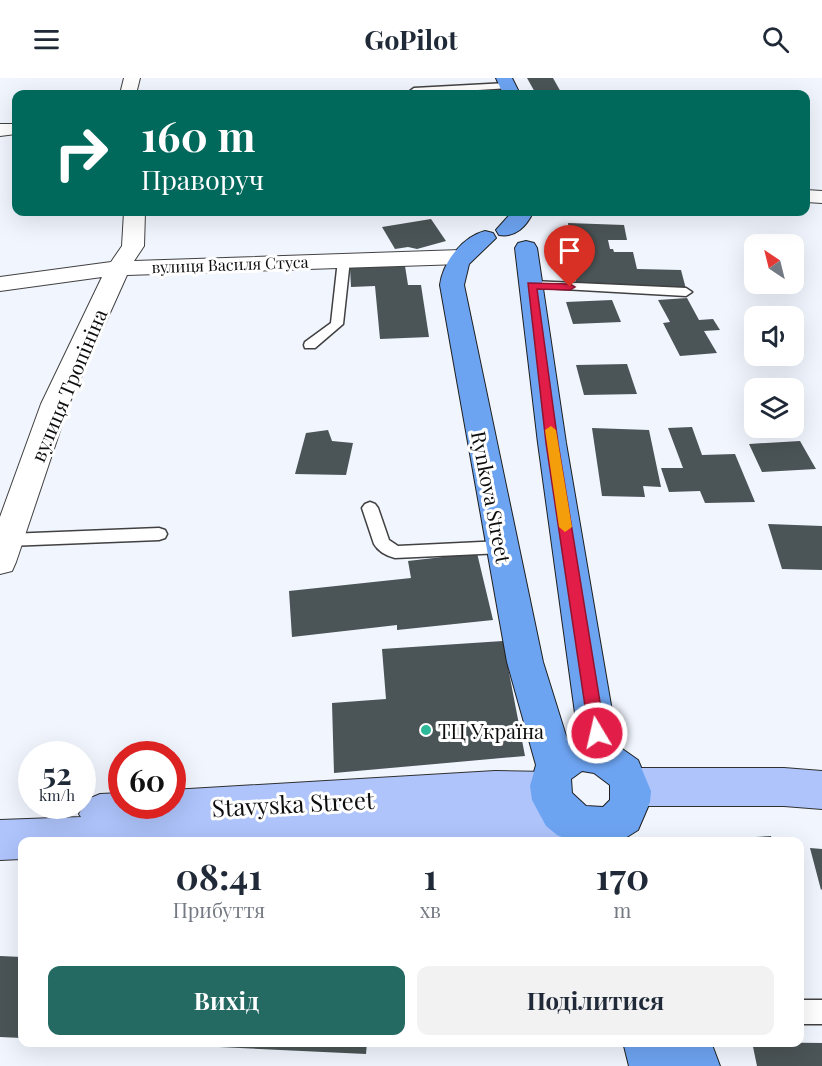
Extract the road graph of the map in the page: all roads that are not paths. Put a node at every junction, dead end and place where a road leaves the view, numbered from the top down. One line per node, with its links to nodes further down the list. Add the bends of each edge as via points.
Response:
1 (507, 86): 2 (lane)
2 (433, 90)
3 (134, 216): 8 (street, вулиця Тропініна, via 133,246)
4 (520, 216): 5 (main road)
5 (505, 244): 6 (main road); 10 (main road)
6 (461, 257): 7 (street, вулиця Василя Стуса); 15 (main road, Rynkova Street, via 452,285)
7 (344, 260): 8 (street, вулиця Василя Стуса); 12 (lane, via 336,324)
8 (118, 268): 9 (street, вулиця Василя Стуса); 16 (street, вулиця Тропініна, via 55,404)
9 (0, 284)
10 (532, 285): 11 (lane); 18 (main road, via 600,756 578,753)
11 (686, 292)
12 (310, 345)
13 (370, 508): 15 (lane, via 382,544 395,552)
14 (159, 534): 16 (lane)
15 (502, 547): 18 (main road, Rynkova Street, via 525,662)
16 (4, 551)
17 (822, 790): 18 (main road, Stavyska Street, via 784,787)
18 (589, 812): 19 (main road, Stavyska Street, via 495,790); 20 (main road, Stavyska Street)
19 (0, 820)
20 (63, 837)
21 (18, 839): 22 (main road, Stavyska Street)
22 (0, 840)
23 (804, 1012): 24 (lane)
24 (822, 1012)
25 (648, 1047): 27 (main road)
26 (689, 1047): 28 (main road)
27 (654, 1066)
28 (695, 1066)

